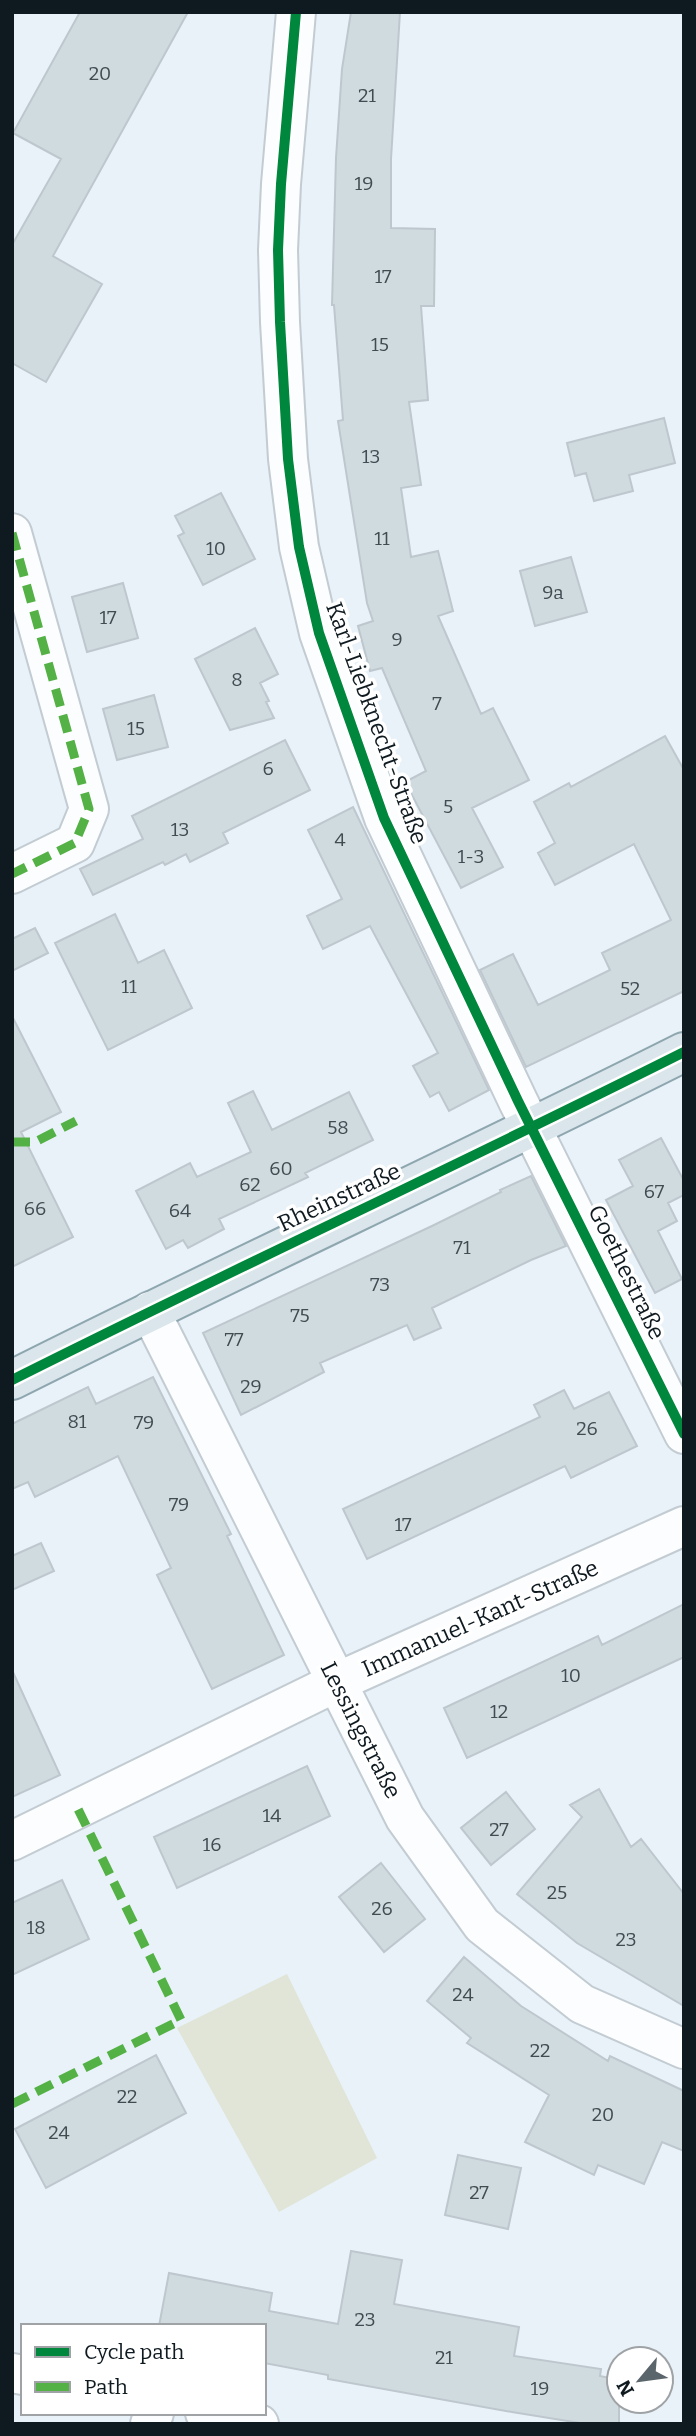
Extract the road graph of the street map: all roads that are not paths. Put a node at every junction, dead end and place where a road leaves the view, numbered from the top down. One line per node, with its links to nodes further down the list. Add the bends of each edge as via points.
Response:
1 (296, 12): 5 (street, Karl-Liebknecht-Straße, via 278,250 288,459 299,547 318,633 384,818)
2 (12, 533): 3 (street, via 89,809 75,843)
3 (12, 874)
4 (684, 1052): 5 (main road, Rheinstraße)
5 (532, 1129): 6 (main road, Rheinstraße); 8 (street, Goethestraße)
6 (150, 1311): 7 (main road, Rheinstraße); 10 (street, Lessingstraße)
7 (12, 1380)
8 (684, 1434)
9 (684, 1526): 10 (street, Immanuel-Kant-Straße)
10 (337, 1682): 11 (street, Immanuel-Kant-Straße); 12 (street, Lessingstraße, via 405,1818 482,1925 582,2004)
11 (12, 1841)
12 (684, 2049)
13 (215, 2415): 14 (street)
14 (259, 2424)

